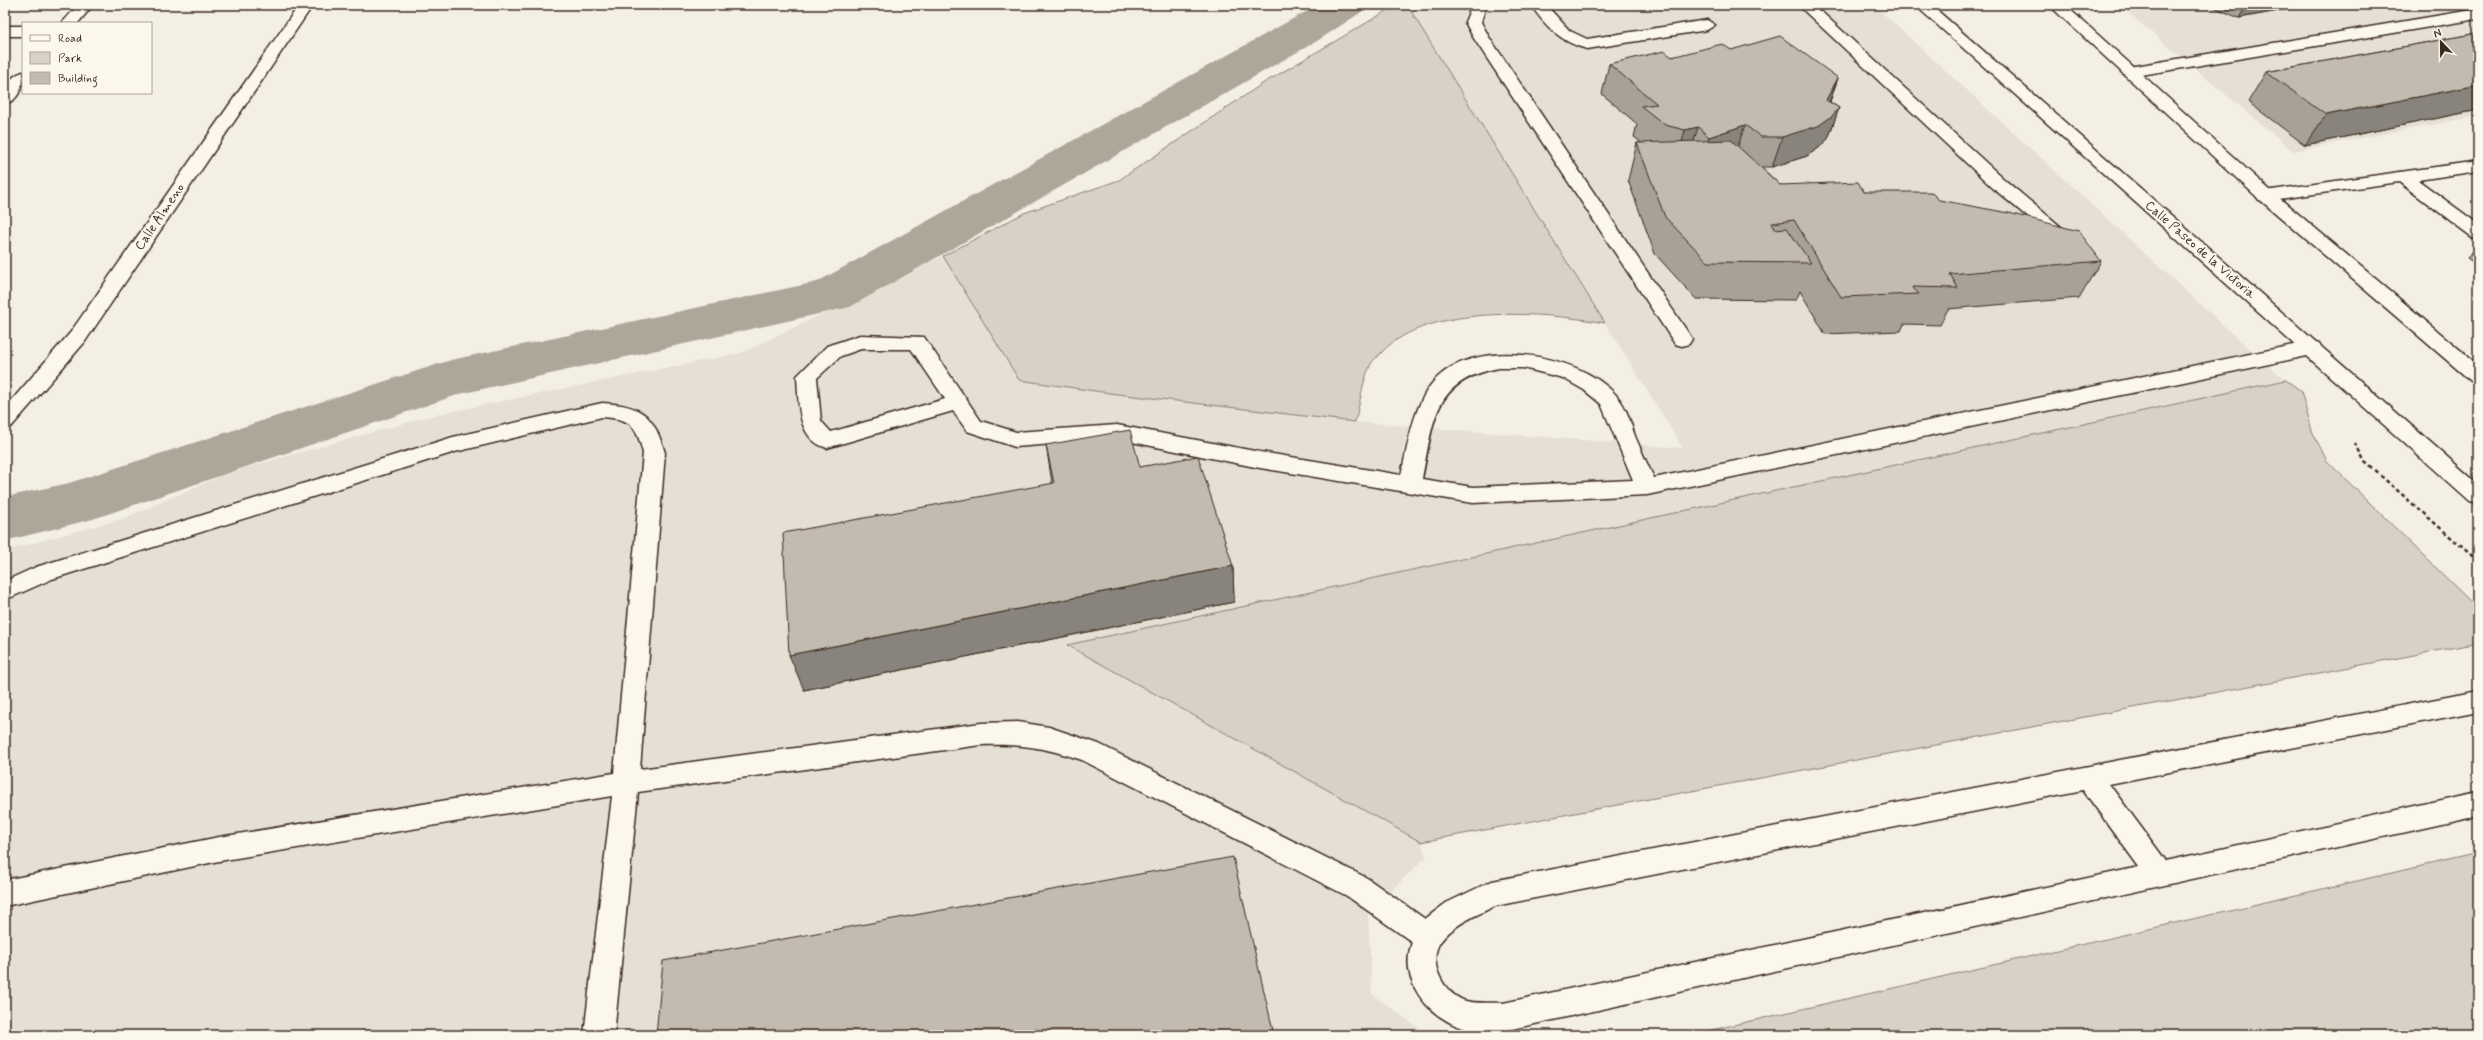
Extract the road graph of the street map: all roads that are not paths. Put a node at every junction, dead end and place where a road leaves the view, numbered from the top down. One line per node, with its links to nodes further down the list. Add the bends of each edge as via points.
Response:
1 (86, 5): 9 (main road)
2 (306, 5): 25 (main road, Calle Almeno, via 77,338)
3 (1478, 5): 21 (main road, via 1473,22 1481,37)
4 (1538, 5): 10 (main road, via 1565,36 1586,44)
5 (1805, 5): 20 (main road, via 2000,185)
6 (1922, 5): 22 (main road, Calle Paseo de la Victoria)
7 (2056, 5): 13 (main road)
8 (2478, 14): 13 (main road)
9 (71, 22)
10 (1707, 25)
11 (5, 31): 12 (main road)
12 (22, 31)
13 (2129, 72): 18 (main road)
14 (22, 78): 15 (main road)
15 (6, 97)
16 (2478, 166): 17 (main road)
17 (2402, 176): 18 (main road); 19 (main road)
18 (2264, 196): 23 (main road, via 2389,304)
19 (2475, 228)
20 (2080, 252)
21 (1682, 339)
22 (2312, 348): 27 (main road); 28 (main road, Calle Paseo de la Victoria)
23 (2478, 376)
24 (958, 402): 24 (main road, via 827,442 811,423 806,376 834,351 860,342 917,342); 26 (main road, via 974,426 1015,440 1117,432 1260,460)
25 (5, 421)
26 (1410, 485): 27 (main road, via 1473,495); 27 (main road, via 1426,425 1428,407 1438,390 1453,377 1473,367 1497,362 1523,362 1548,365 1570,373 1591,385 1608,400 1619,417 1624,435)
27 (1647, 487)
28 (2478, 496)
29 (5, 591): 32 (main road, via 51,570 453,445 602,410 625,411 639,420 648,433 654,453)
30 (2478, 701): 31 (main road)
31 (2089, 777): 34 (main road); 36 (main road, via 1492,894 1453,912)
32 (626, 782): 35 (main road, via 219,849); 36 (main road, via 981,734 1018,733 1049,738 1090,752 1358,887); 37 (main road)
33 (2478, 804): 34 (main road)
34 (2160, 875): 36 (main road, via 1503,1016 1466,1015 1441,1003 1424,978 1422,956)
35 (5, 893)
36 (1428, 937)
37 (599, 1035)

